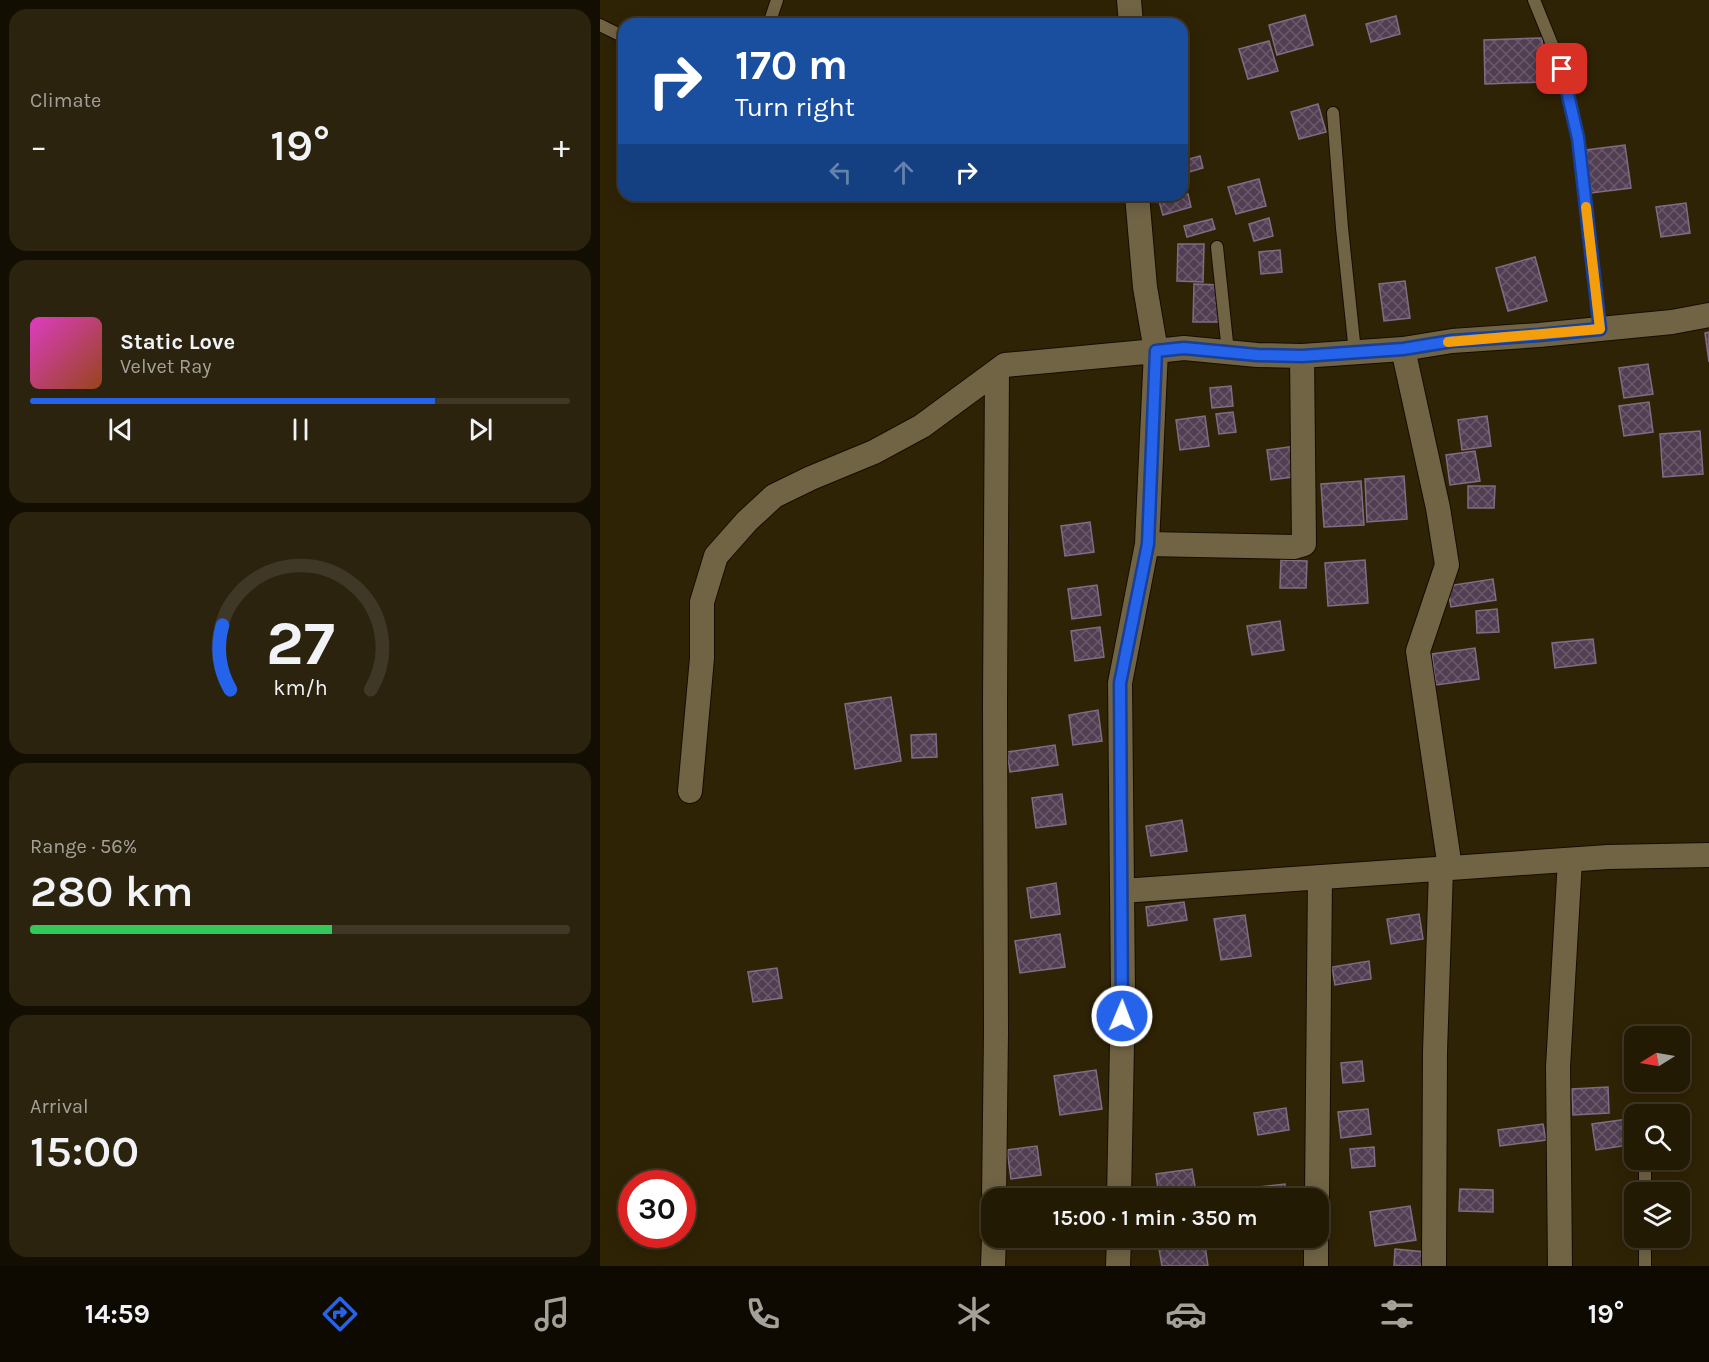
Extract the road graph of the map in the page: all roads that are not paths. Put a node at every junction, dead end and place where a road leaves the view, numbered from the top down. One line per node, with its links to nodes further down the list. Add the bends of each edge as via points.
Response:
1 (777, 0): 4 (lane)
2 (1129, 0): 5 (street)
3 (1534, 0): 12 (lane, via 1562,69 1578,138)
4 (771, 18)
5 (1130, 18)
6 (600, 25): 7 (lane)
7 (618, 34)
8 (1333, 113): 16 (lane)
9 (1138, 201): 14 (street, via 1145,287)
10 (1217, 247): 15 (lane)
11 (1709, 315): 12 (street)
12 (1600, 329): 13 (street, via 1452,341)
13 (1403, 349): 16 (street); 23 (street, via 1447,565 1418,651)
14 (1156, 351): 15 (street, via 1184,348); 18 (street, via 1005,365); 19 (street)
15 (1228, 352): 17 (street)
16 (1355, 352): 17 (street)
17 (1302, 356): 19 (street, via 1304,544)
18 (997, 372): 20 (street, via 922,426 774,496 716,556 702,602 702,658); 26 (street)
19 (1148, 544): 25 (street, via 1120,683)
20 (690, 791)
21 (1709, 855): 22 (street)
22 (1570, 860): 23 (street); 37 (street, via 1558,1067)
23 (1445, 868): 24 (street); 36 (street, via 1435,1052)
24 (1320, 877): 25 (street); 28 (street)
25 (1122, 891): 27 (street)
26 (994, 1188)
27 (1119, 1188)
28 (1317, 1188)
29 (994, 1248): 33 (street)
30 (1119, 1248): 34 (street)
31 (1316, 1248): 35 (street)
32 (1645, 1248): 38 (lane)
33 (993, 1266)
34 (1118, 1266)
35 (1316, 1266)
36 (1434, 1266)
37 (1560, 1266)
38 (1645, 1266)

